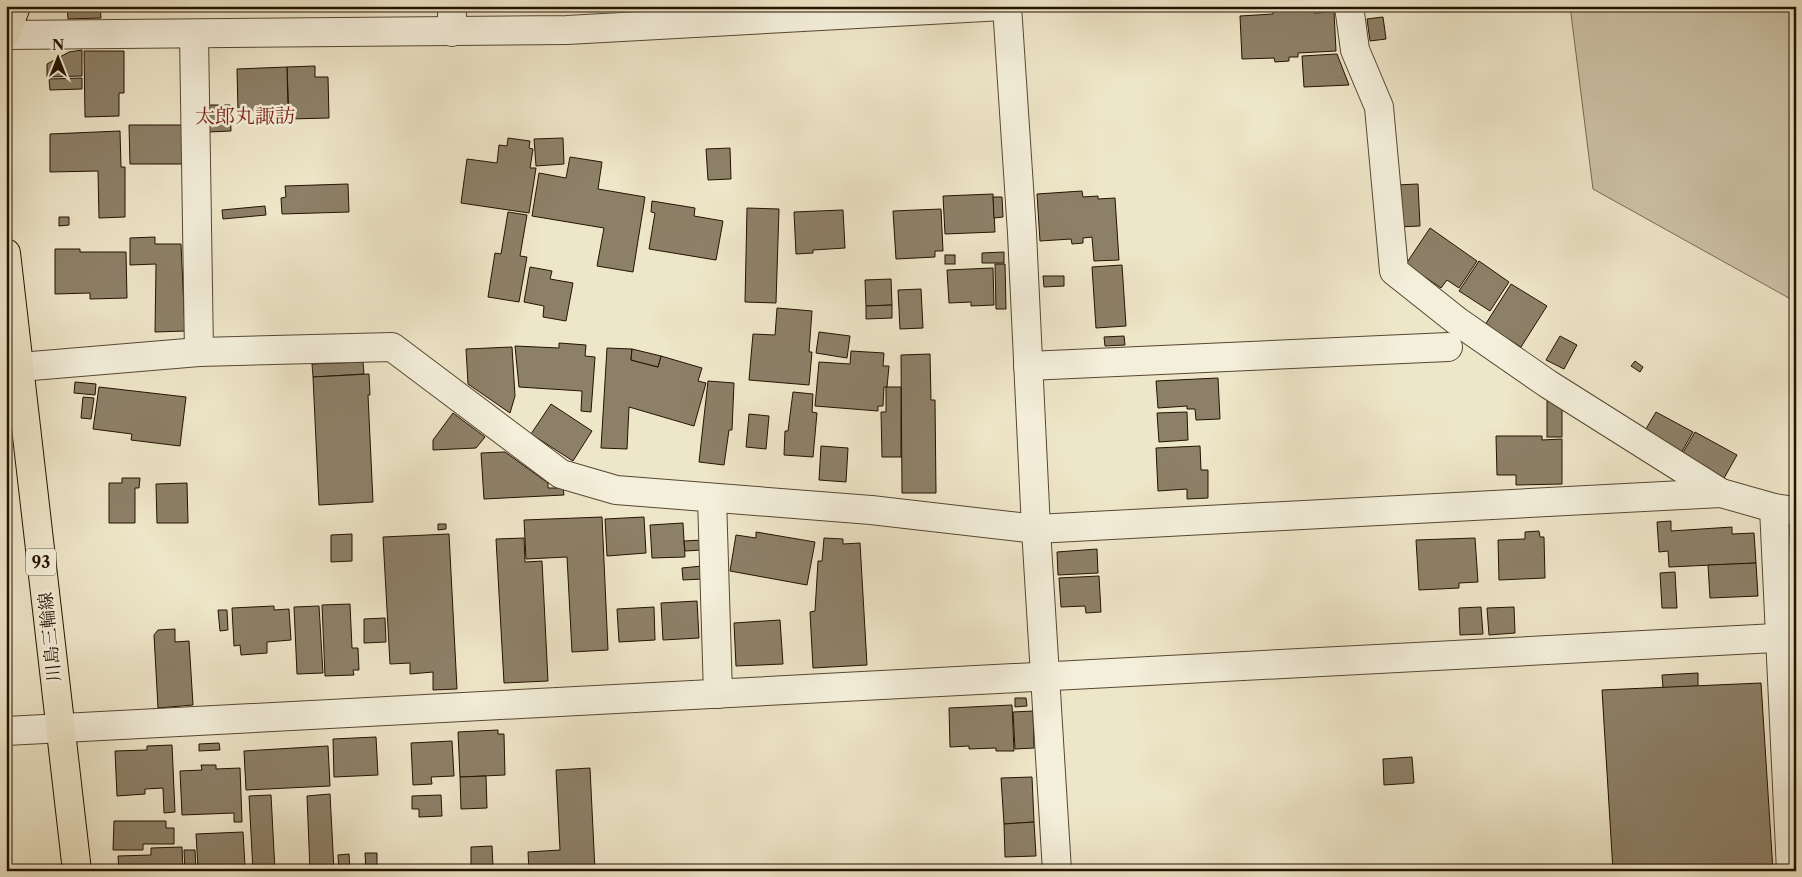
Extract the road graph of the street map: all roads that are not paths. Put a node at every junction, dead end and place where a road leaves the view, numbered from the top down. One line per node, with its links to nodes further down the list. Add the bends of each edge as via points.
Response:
1 (16, 6): 5 (main road)
2 (1005, 6): 4 (street, via 567,30); 10 (street, via 1022,232)
3 (1349, 6): 12 (street, via 1355,50 1379,106 1394,271 1457,321 1541,379)
4 (452, 19): 6 (street)
5 (6, 34): 6 (street)
6 (194, 34): 9 (street)
7 (6, 253): 11 (main road, 川島三輪線 / 93)
8 (1448, 347): 10 (street)
9 (199, 352): 11 (street); 13 (street, via 392,347 561,474 616,490)
10 (1028, 366): 15 (street)
11 (20, 367): 19 (main road, 川島三輪線 / 93)
12 (1721, 493): 14 (street); 15 (street)
13 (712, 498): 15 (street, via 871,510); 18 (street)
14 (1785, 510): 16 (street)
15 (1036, 529): 17 (street)
16 (1788, 638): 17 (street); 23 (street)
17 (1046, 677): 18 (street); 22 (street)
18 (718, 694): 19 (street)
19 (60, 729): 20 (street); 21 (main road, 川島三輪線 / 93)
20 (6, 731)
21 (77, 871)
22 (1057, 871)
23 (1791, 871)

